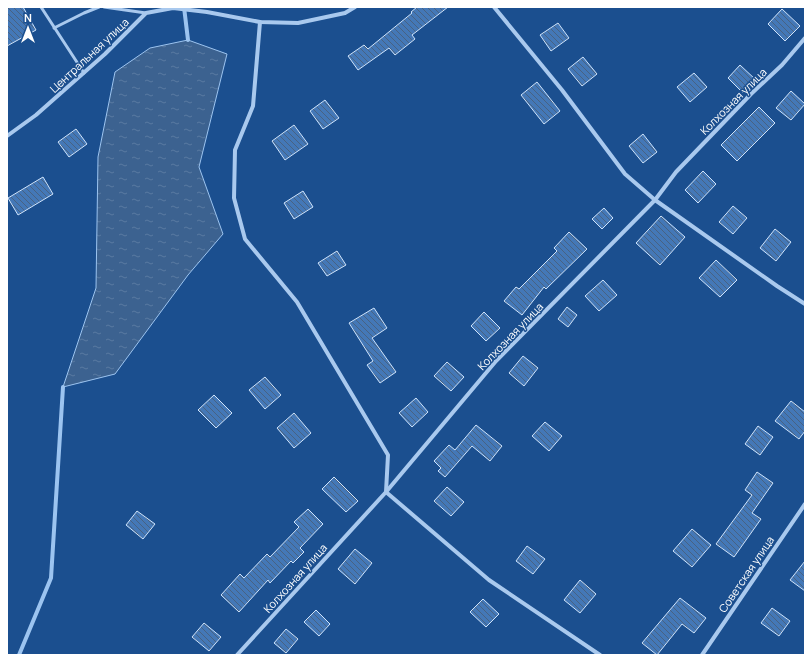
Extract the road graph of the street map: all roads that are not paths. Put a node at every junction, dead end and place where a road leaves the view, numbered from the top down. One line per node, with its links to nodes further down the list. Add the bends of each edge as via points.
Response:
1 (41, 7): 8 (lane)
2 (100, 7): 8 (lane)
3 (104, 7): 6 (lane)
4 (355, 7): 7 (street, via 345,13 298,23)
5 (494, 7): 12 (street, via 562,90 625,174)
6 (146, 13): 7 (street, via 173,8); 10 (street, Центральная улица)
7 (260, 22): 14 (street, via 253,106 236,150 234,198 245,239 297,302 388,455)
8 (54, 28): 10 (lane)
9 (805, 38): 12 (street, Колхозная улица, via 782,65 676,172)
10 (84, 73): 11 (street, Центральная улица, via 36,115)
11 (7, 136)
12 (655, 200): 13 (street); 14 (street, Колхозная улица, via 496,361)
13 (805, 304)
14 (386, 492): 16 (street, Колхозная улица); 17 (street, via 489,580)
15 (805, 504): 18 (street, Советская улица)
16 (237, 655)
17 (600, 655)
18 (702, 655)

